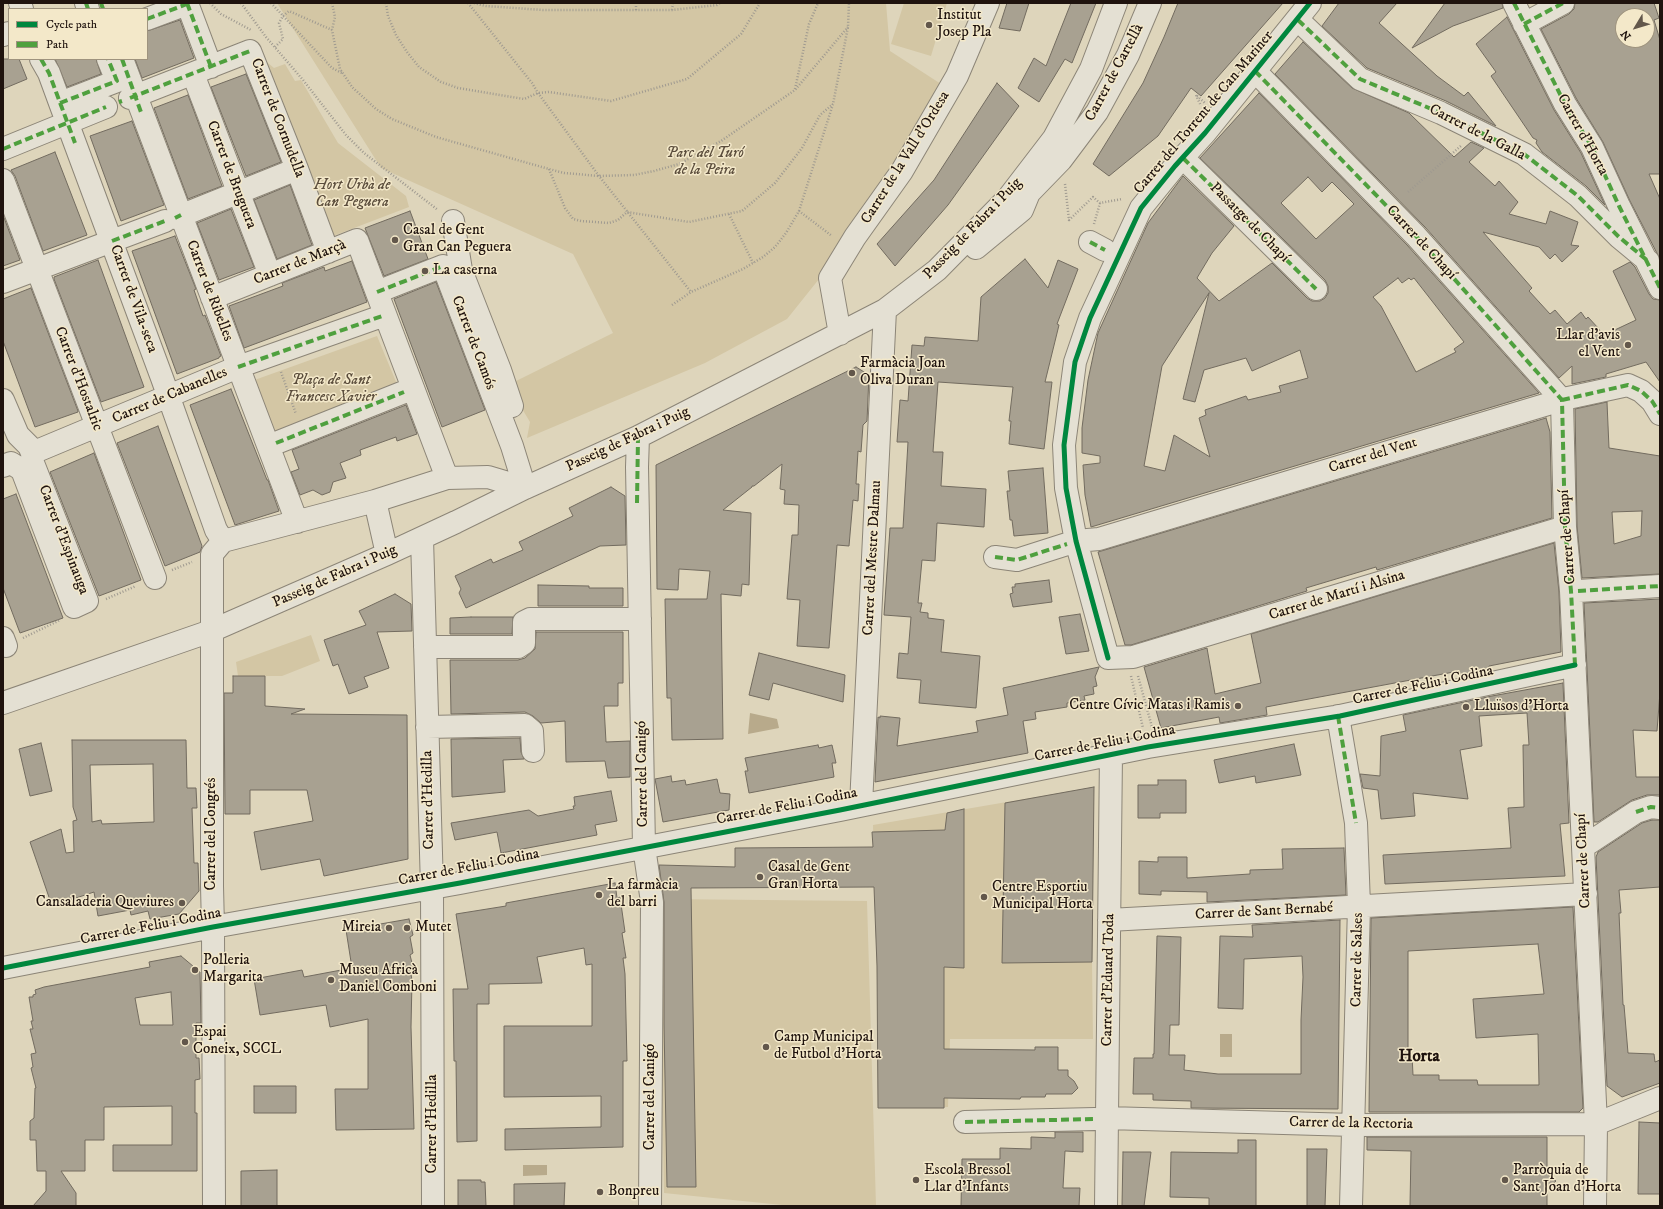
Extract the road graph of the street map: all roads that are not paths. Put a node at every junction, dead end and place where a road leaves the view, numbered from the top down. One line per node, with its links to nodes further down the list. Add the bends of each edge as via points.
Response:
1 (187, 3): 9 (street); 14 (street)
2 (988, 3): 39 (street, Carrer de la Vall d'Ordesa, via 957,76 902,171 851,243 830,278)
3 (1116, 3): 30 (street, Passeig de Fabra i Puig, via 1091,69 1054,138 1008,198)
4 (1150, 3): 23 (street, Carrer de Cartellà, via 1128,55 1097,112 1060,160 1029,193)
5 (1160, 3): 23 (street, via 1152,26 1121,90 1091,143 1065,176 1040,200)
6 (1514, 3): 10 (street, Carrer d'Horta)
7 (1562, 3): 10 (street)
8 (1304, 11): 15 (street, Carrer del Torrent de Can Mariner); 28 (street, Carrer de la Galla, via 1360,79 1441,113 1524,154 1578,196)
9 (148, 19)
10 (1524, 24): 28 (street, Carrer d'Horta, via 1565,104 1592,147)
11 (42, 60): 17 (street, Carrer de Vila-seca)
12 (108, 60): 17 (street, via 117,81)
13 (122, 60): 16 (street, Carrer de Ribelles)
14 (202, 70): 16 (street); 20 (street, Carrer de Cornudella, via 258,38); 22 (street, Carrer de Bruguera)
15 (1255, 71): 19 (street, Carrer del Torrent de Can Mariner); 44 (street, Carrer de Chapí, via 1416,236)
16 (123, 103): 17 (street); 24 (street, Carrer de Ribelles)
17 (64, 113): 18 (street); 26 (street, Carrer de Vila-seca)
18 (3, 149)
19 (1183, 158): 34 (street, Passatge de Chapí); 58 (street, Carrer del Torrent de Can Mariner, via 1141,208 1090,318 1075,362 1064,445)
20 (297, 169): 22 (street); 27 (street, Carrer de Cornudella)
21 (3, 180): 29 (street, Carrer d'Hostalric)
22 (238, 193): 24 (street); 31 (street, Carrer de Bruguera)
23 (1022, 210): 30 (street, Carrer de Cartellà, via 969,254)
24 (173, 218): 26 (street); 36 (street, Carrer de Ribelles)
25 (453, 221): 49 (street, via 461,270 500,370 523,440)
26 (112, 241): 29 (street); 42 (street, Carrer de Vila-seca)
27 (328, 252): 31 (street, Carrer de Marçà); 35 (street, Carrer de Marçà, via 358,240)
28 (1648, 261): 33 (street, Carrer d'Horta)
29 (37, 269): 32 (street); 46 (street, Carrer d'Hostalric)
30 (937, 270): 37 (street, Passeig de Fabra i Puig)
31 (270, 275): 36 (street, Carrer de Marçà)
32 (3, 282)
33 (1660, 288)
34 (1316, 289)
35 (377, 292): 38 (street); 49 (street, Carrer de Camós, via 443,266)
36 (212, 298): 40 (street, Carrer de Ribelles)
37 (885, 310): 39 (street, Passeig de Fabra i Puig); 74 (street, Carrer del Mestre Dalmau)
38 (385, 314): 40 (street); 51 (street)
39 (840, 334): 47 (street, Passeig de Fabra i Puig)
40 (238, 367): 42 (street, Carrer de Cabanelles); 54 (street, Carrer de Ribelles)
41 (404, 392): 48 (street)
42 (169, 396): 46 (street, Carrer de Cabanelles); 57 (street, Carrer de Vila-seca, via 216,530)
43 (3, 400): 50 (street, Carrer d'Espinauga, via 18,435 29,446)
44 (1562, 400): 45 (street, Carrer del Vent, via 1628,385 1641,391 1652,401); 55 (street, Carrer de Chapí); 58 (street, Carrer del Vent, via 1099,539)
45 (1660, 414)
46 (96, 426): 50 (street, Carrer de Cabanelles); 61 (street, Carrer d'Hostalric)
47 (638, 437): 52 (street, Passeig de Fabra i Puig); 64 (street, Carrer del Canigó)
48 (276, 443)
49 (516, 459): 52 (street, Carrer de Camós)
50 (23, 463): 50 (street, Carrer d'Espinauga, via 74,607 87,602)
51 (447, 478): 52 (street, via 488,477); 53 (street)
52 (525, 488): 56 (street, Passeig de Fabra i Puig)
53 (375, 501): 54 (street); 59 (street)
54 (297, 522): 57 (street)
55 (1565, 528): 67 (street, Carrer de Martí i Alsina, via 1133,657); 68 (street, Carrer de Chapí, via 1572,591)
56 (422, 538): 59 (street, Passeig de Fabra i Puig); 66 (street, Carrer d'Hedilla)
57 (223, 541): 65 (street, Carrer del Congrés, via 212,554)
58 (1072, 542): 60 (street, Carrer del Vent, via 1017,560); 67 (street, Carrer del Torrent de Can Mariner)
59 (387, 554): 65 (street, Passeig de Fabra i Puig)
60 (995, 557)
61 (155, 578)
62 (1660, 586): 63 (street)
63 (1578, 591)
64 (640, 619): 66 (street, via 530,619 524,622 524,643 518,647); 76 (street, Carrer del Canigó)
65 (211, 631): 69 (street, Passeig de Fabra i Puig); 82 (street, Carrer del Congrés)
66 (425, 647): 71 (street, Carrer d'Hedilla)
67 (1108, 658)
68 (1575, 665): 70 (street, Carrer de Feliu i Codina); 77 (street, Carrer de Chapí)
69 (3, 703)
70 (1338, 716): 73 (street, Carrer de Feliu i Codina, via 1151,740); 80 (street, Carrer de Salses, via 1356,823)
71 (427, 727): 72 (street, via 525,725 532,731); 78 (street, Carrer d'Hedilla)
72 (533, 751)
73 (1111, 754): 74 (street, Carrer de Feliu i Codina); 81 (street, Carrer d'Eduard Toda)
74 (861, 805): 76 (street, Carrer de Feliu i Codina)
75 (1660, 808): 77 (street, via 1651,807 1636,812)
76 (644, 847): 78 (street, Carrer de Feliu i Codina); 91 (street, Carrer del Canigó, via 652,902)
77 (1583, 847): 79 (street, Carrer de Chapí)
78 (432, 888): 82 (street, Carrer de Feliu i Codina); 90 (street, Carrer d'Hedilla)
79 (1586, 894): 80 (street, Carrer de Sant Bernabé); 87 (street, Carrer de Chapí)
80 (1359, 906): 81 (street, Carrer de Sant Bernabé); 88 (street, Carrer de Salses)
81 (1109, 920): 85 (street, Carrer d'Eduard Toda)
82 (213, 927): 83 (street, Carrer de Feliu i Codina); 89 (street, Carrer del Congrés)
83 (3, 968)
84 (1660, 1098): 87 (street)
85 (1101, 1118): 86 (street, Carrer de la Rectoria); 88 (street, Carrer de la Rectoria); 92 (street, Carrer d'Eduard Toda)
86 (965, 1122)
87 (1596, 1124): 88 (street, Carrer de la Rectoria); 94 (street, Carrer de Chapí)
88 (1354, 1125): 93 (street, Carrer de Salses)
89 (214, 1206)
90 (433, 1206)
91 (650, 1206)
92 (1106, 1206)
93 (1351, 1206)
94 (1595, 1206)

